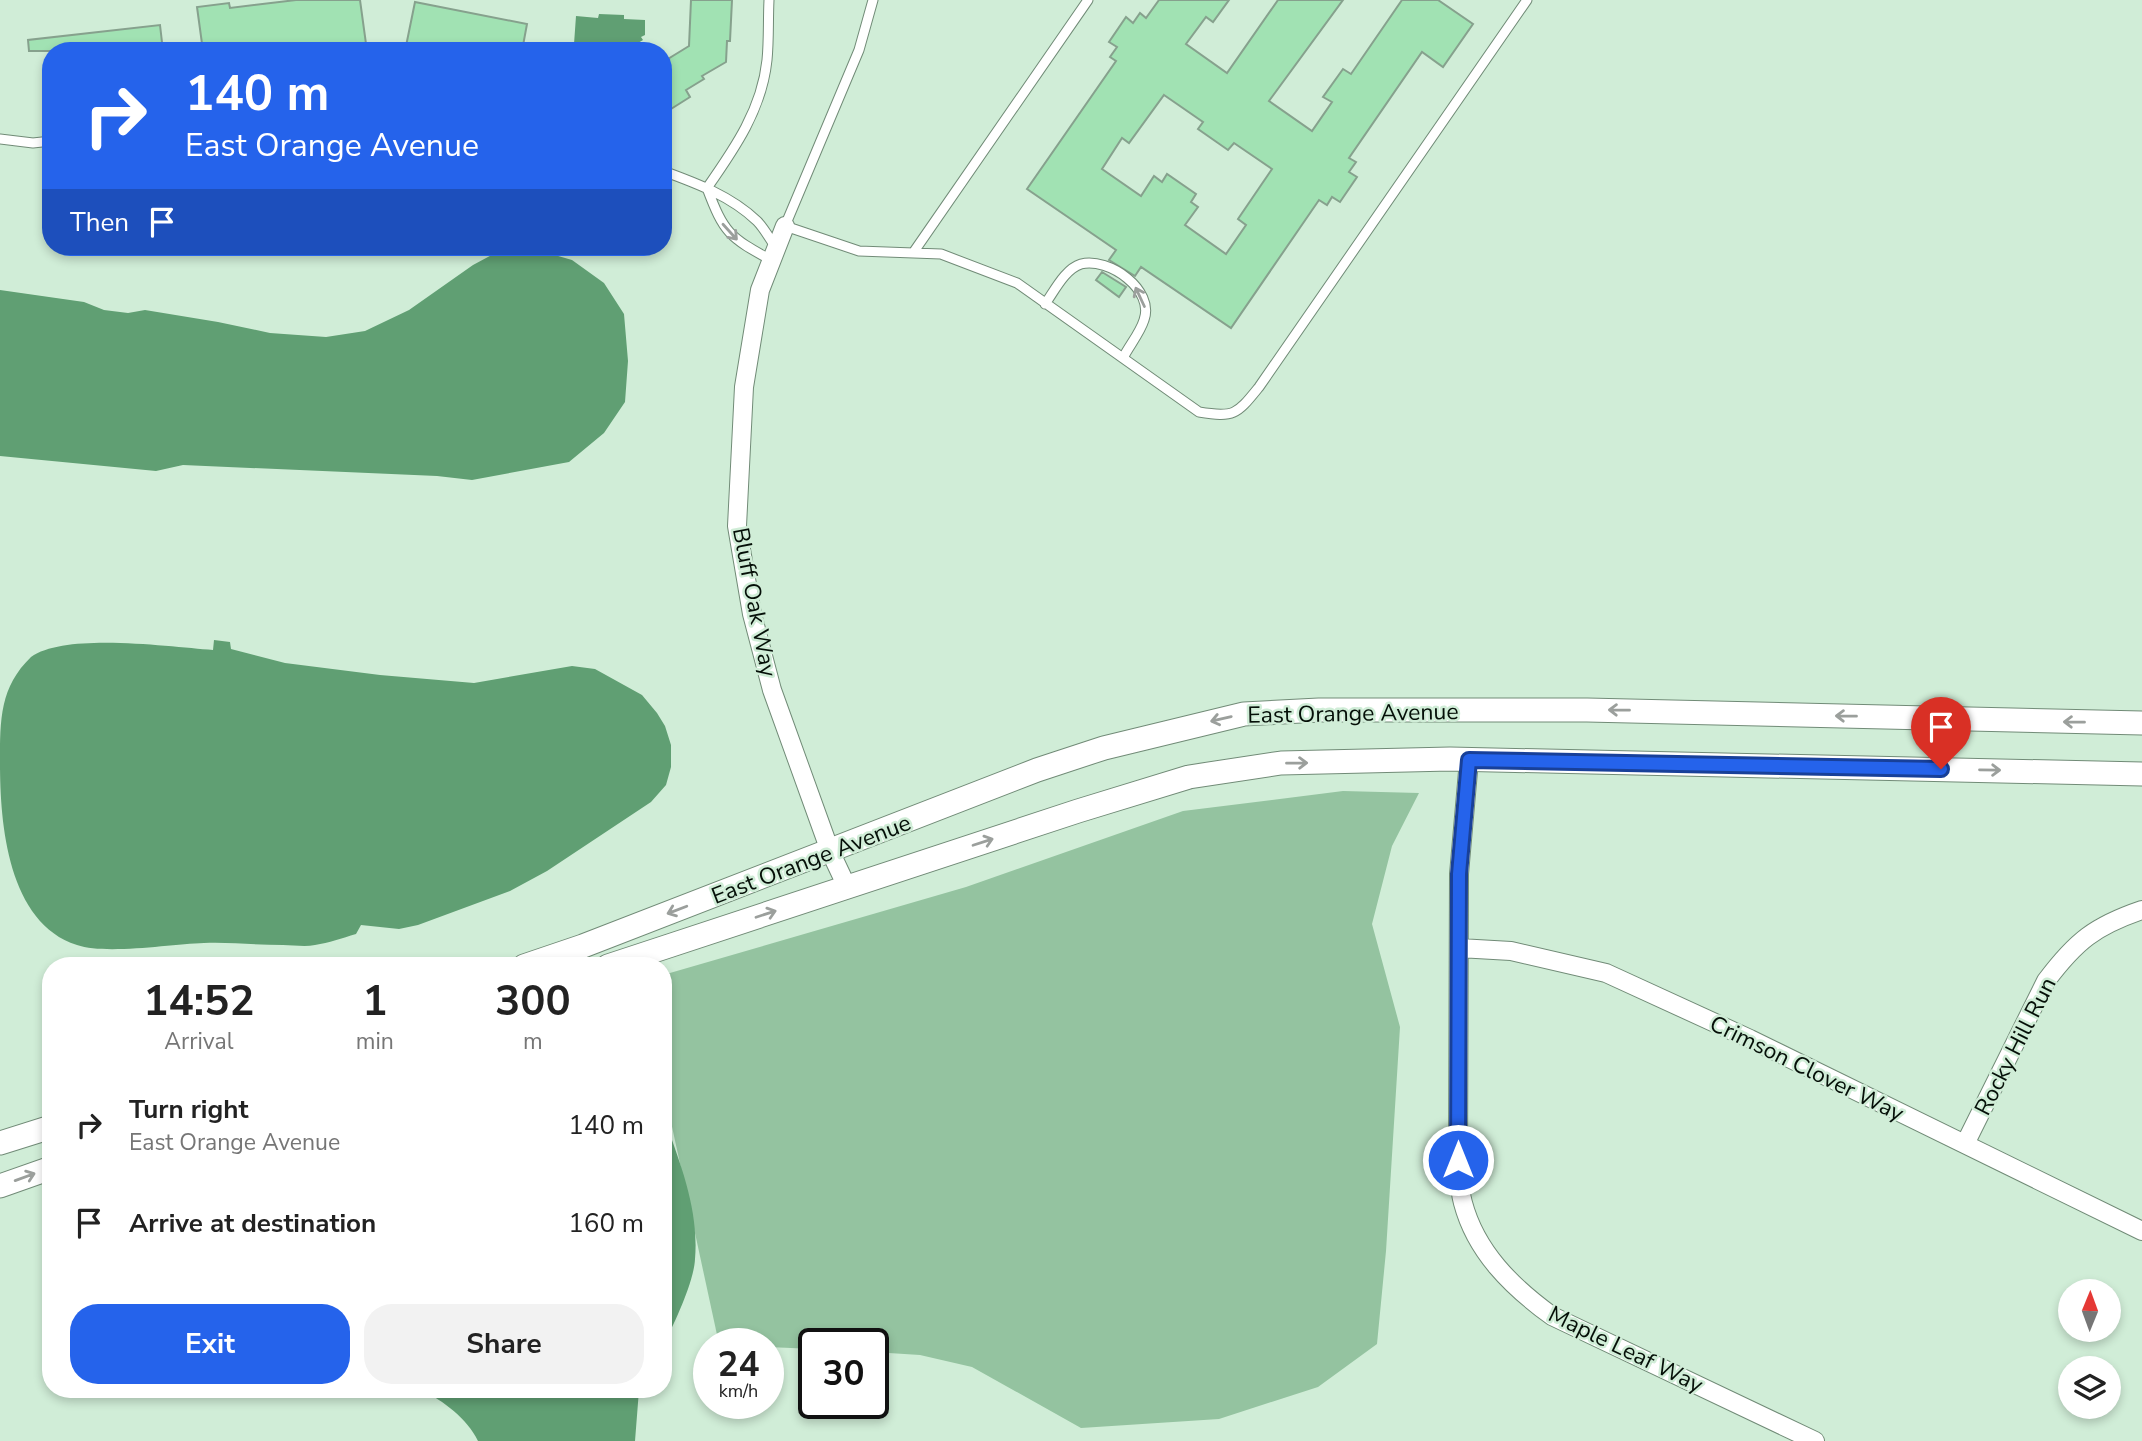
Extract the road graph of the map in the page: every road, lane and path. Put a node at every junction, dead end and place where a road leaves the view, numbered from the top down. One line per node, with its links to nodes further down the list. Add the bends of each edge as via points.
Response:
1 (769, 0): 8 (lane, via 767,61 760,93 747,126)
2 (873, 0): 9 (lane, via 859,50)
3 (1088, 0): 10 (lane)
4 (1527, 0): 13 (lane, via 1240,411 1221,416 1199,412)
5 (0, 139): 6 (lane)
6 (42, 141)
7 (672, 174): 8 (lane)
8 (708, 188): 11 (lane, via 758,221); 11 (lane, one-way to 11, via 727,232 739,243)
9 (785, 226): 10 (lane, via 859,251); 11 (street, Bluff Oak Way)
10 (913, 253): 12 (lane, via 941,254 973,266 1017,284)
11 (774, 254): 17 (street, Bluff Oak Way, via 760,290 744,387 737,526 752,614 772,690)
12 (1045, 303): 13 (lane); 13 (lane, one-way to 12, via 1145,319 1137,288 1120,272 1100,263 1080,264 1066,274)
13 (1122, 358)
14 (2142, 723): 17 (street, East Orange Avenue, one-way to 17, via 1587,710 1244,714 1104,748 1037,770)
15 (1469, 760): 16 (street, East Orange Avenue, one-way to 16); 18 (street, East Orange Avenue, one-way to 15, via 1189,777 1281,763); 20 (street, Maple Leaf Way)
16 (2142, 774)
17 (830, 851): 18 (street, Bluff Oak Way); 21 (street, East Orange Avenue, one-way to 21)
18 (847, 887): 22 (street, East Orange Avenue, one-way to 18)
19 (2142, 910): 25 (street, Rocky Hill Run, via 2097,929 2046,981)
20 (1458, 948): 25 (street, Crimson Clover Way, via 1519,952 1606,973); 29 (street, Maple Leaf Way, via 1458,1160 1463,1202 1477,1239 1497,1268 1552,1316)
21 (551, 957)
22 (635, 957)
23 (42, 1130): 24 (street)
24 (0, 1143)
25 (1965, 1144): 28 (street, Crimson Clover Way)
26 (42, 1171): 27 (street, one-way to 26)
27 (0, 1186)
28 (2142, 1231)
29 (1815, 1441)

